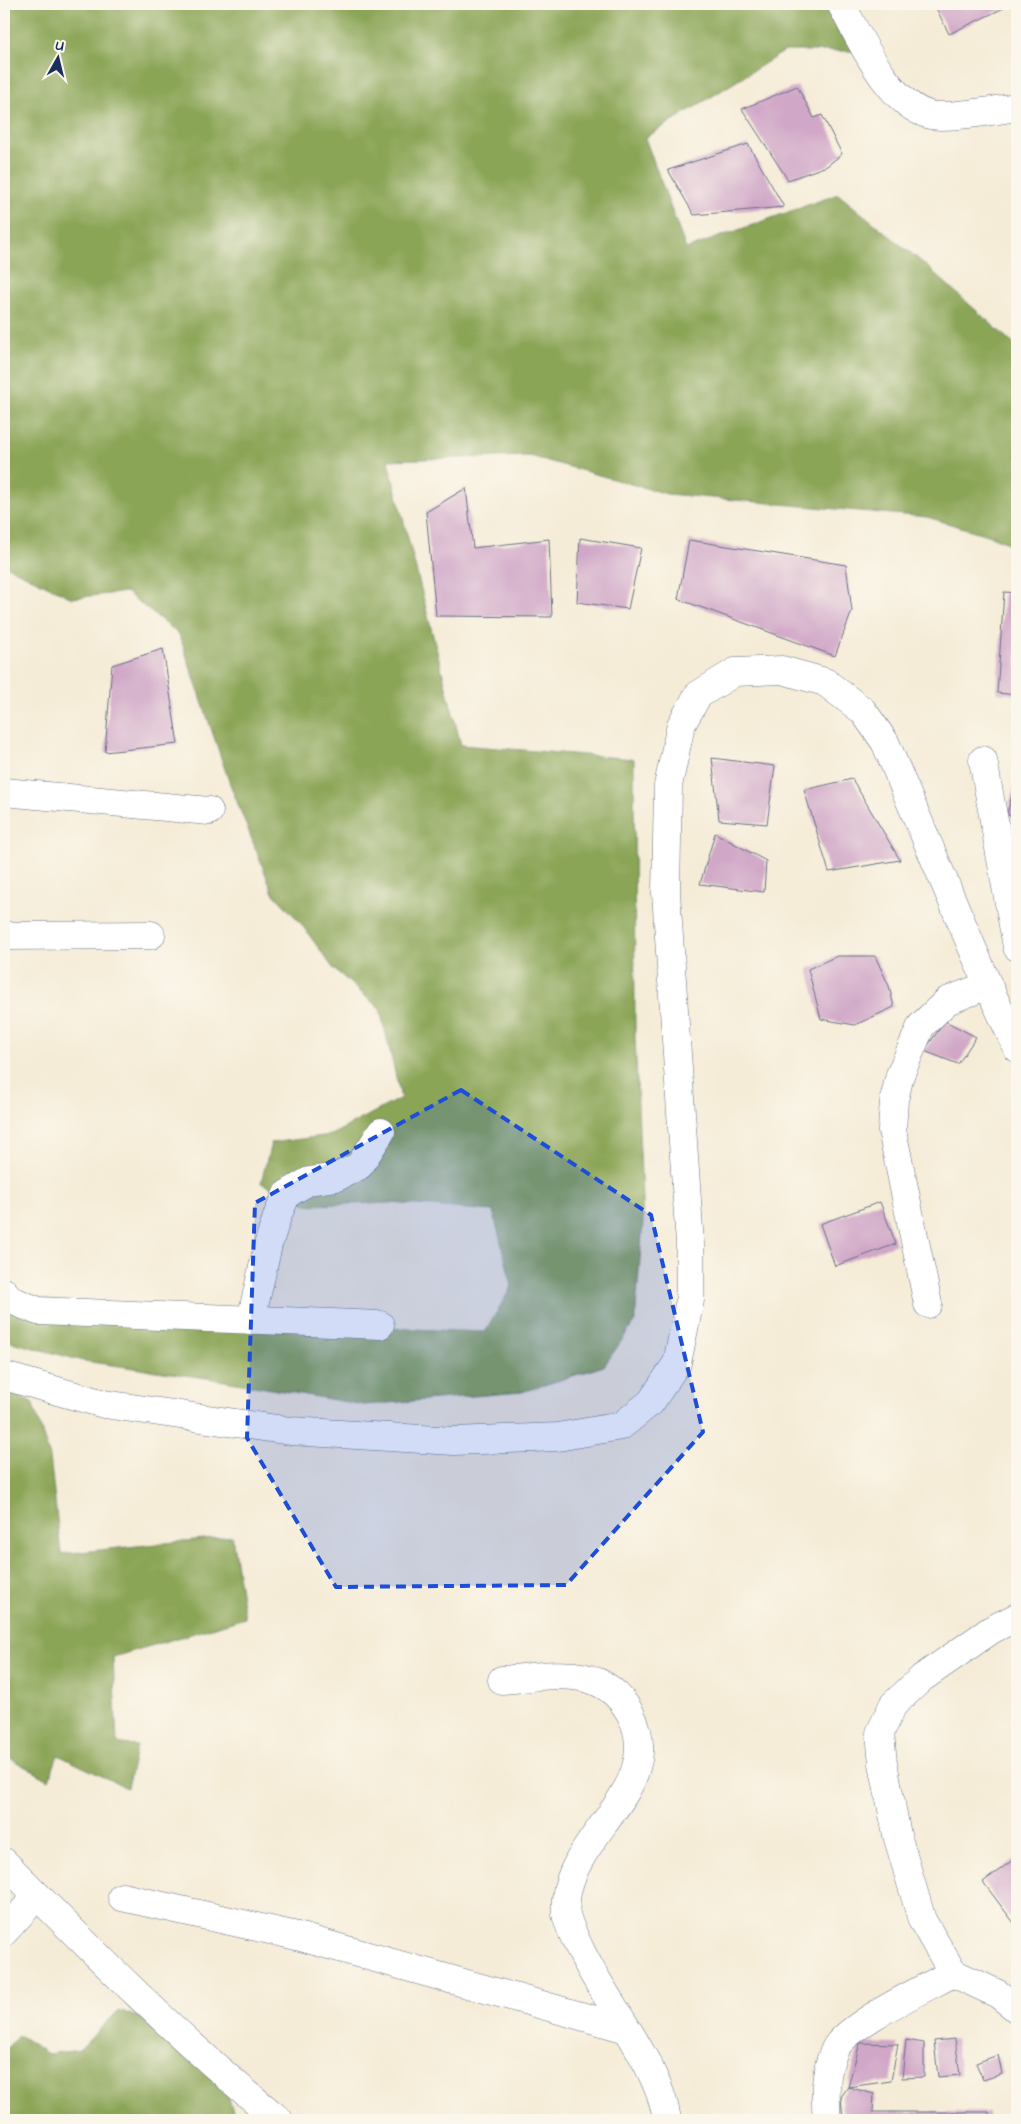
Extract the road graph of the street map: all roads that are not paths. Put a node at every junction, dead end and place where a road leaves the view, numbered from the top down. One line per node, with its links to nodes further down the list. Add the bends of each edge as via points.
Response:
1 (841, 4): 2 (street, via 886,82 909,106 931,115)
2 (1017, 107)
3 (982, 760): 8 (street)
4 (4, 792): 5 (street)
5 (210, 811)
6 (152, 934): 7 (street)
7 (4, 936)
8 (1017, 947)
9 (988, 985): 10 (street); 13 (street, via 947,1001 921,1026 900,1075 894,1100 892,1130); 16 (street, via 885,742 863,711 825,682 782,670 735,672 698,695 681,725 668,786 666,893 690,1244 690,1300 677,1363 651,1402 621,1426 558,1437 454,1441 292,1431 104,1404)
10 (1017, 1048)
11 (381, 1132): 14 (street, via 359,1166 337,1177 309,1181 287,1194 268,1245)
12 (4, 1292): 14 (street, via 11,1300 38,1311)
13 (928, 1304)
14 (251, 1320): 15 (street)
15 (380, 1325)
16 (4, 1376)
17 (1017, 1617): 23 (street, via 992,1630 922,1678 892,1705 880,1733 896,1835 919,1911)
18 (502, 1680): 25 (street, via 576,1674 608,1686 625,1705 637,1726 640,1744 636,1768 621,1802 583,1853 567,1886 565,1913 597,1982)
19 (4, 1862): 20 (street)
20 (38, 1896): 22 (street); 26 (street, via 125,1984 234,2084)
21 (122, 1897): 25 (street, via 298,1936)
22 (4, 1932)
23 (953, 1973): 24 (street, via 998,1994); 28 (street, via 863,2022 836,2048 824,2089)
24 (1017, 2009)
25 (628, 2029): 27 (street, via 664,2101)
26 (279, 2120)
27 (667, 2120)
28 (827, 2120)

